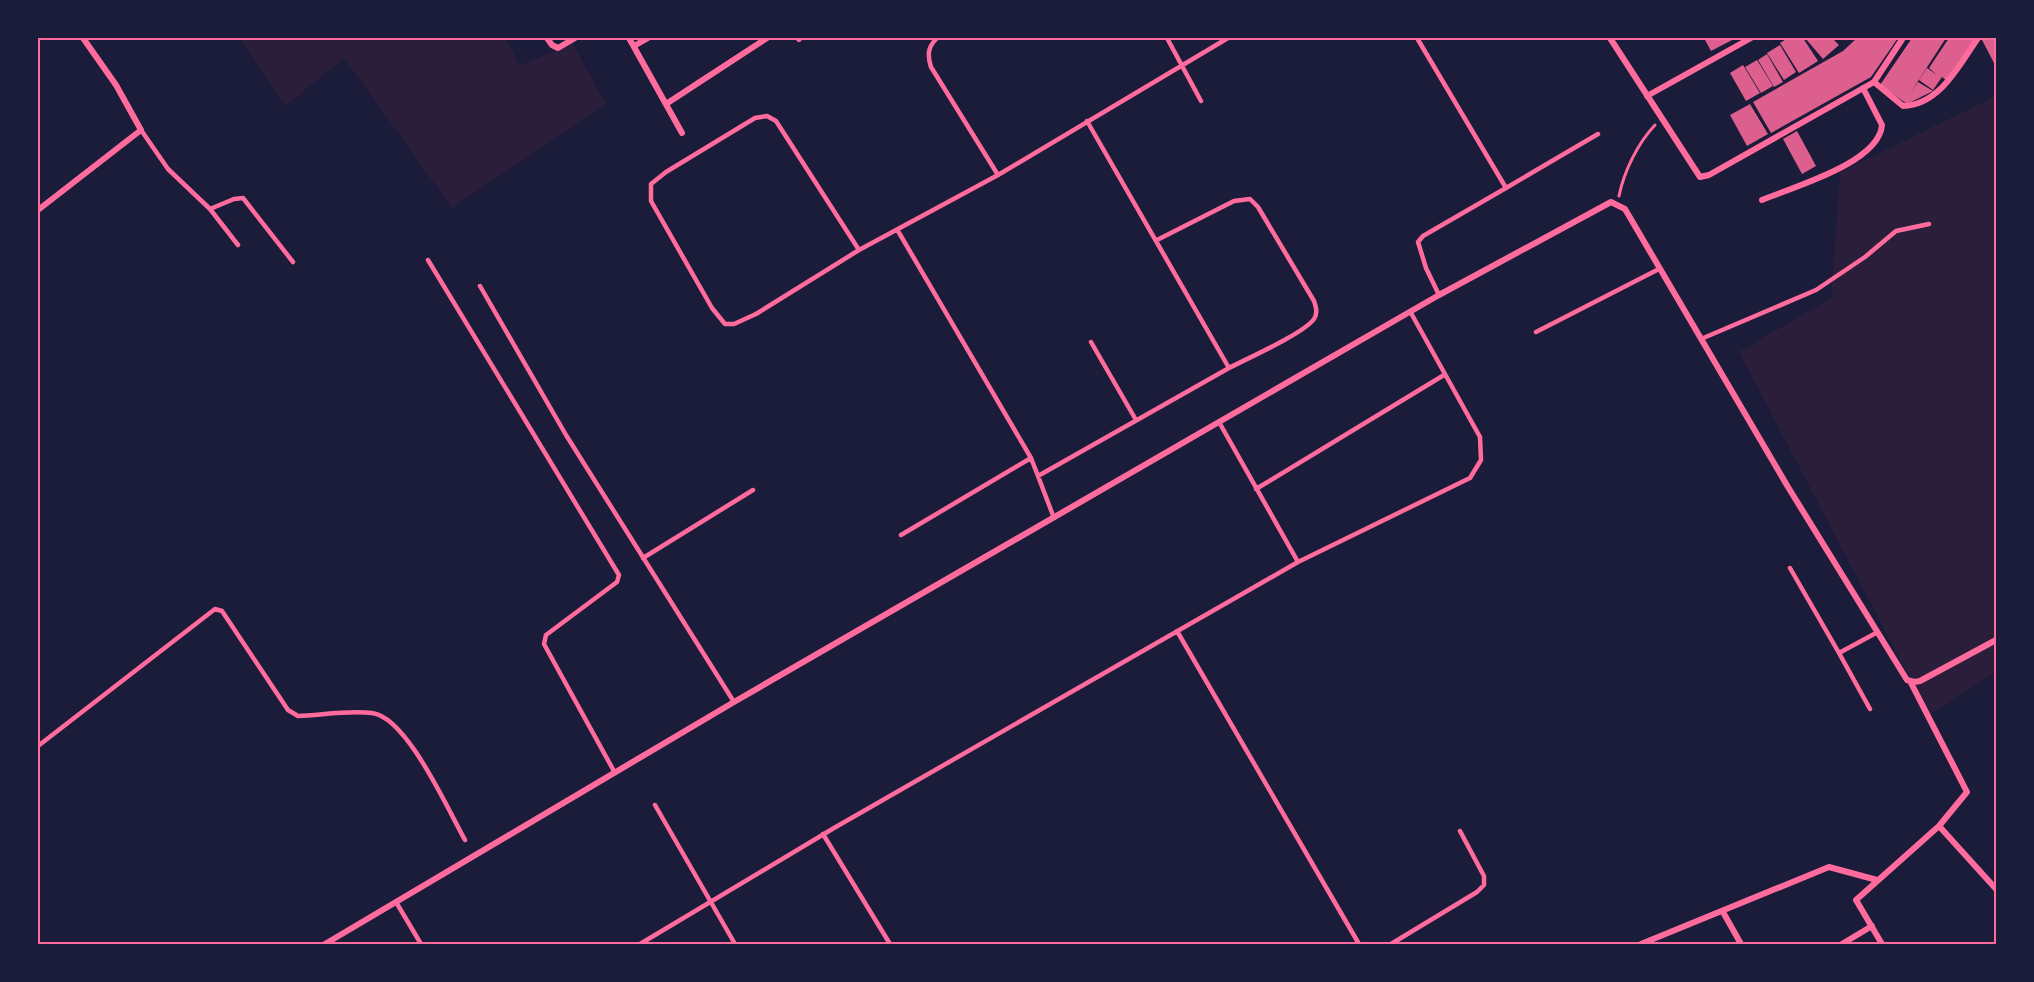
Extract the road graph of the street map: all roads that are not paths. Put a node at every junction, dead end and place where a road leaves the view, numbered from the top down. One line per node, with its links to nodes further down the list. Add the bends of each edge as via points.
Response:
1 (82, 38): 23 (street, via 122,94)
2 (547, 38): 3 (street, via 558,48)
3 (576, 38)
4 (629, 38): 15 (street)
5 (648, 38): 15 (street)
6 (767, 38): 21 (street)
7 (937, 38): 26 (lane, via 930,45 931,67)
8 (1167, 38): 16 (lane)
9 (1228, 38): 16 (lane)
10 (1417, 38): 27 (lane)
11 (1610, 38): 19 (street)
12 (1751, 38): 19 (street)
13 (1904, 38): 17 (street)
14 (1978, 38): 17 (street, via 1949,81 1920,103 1903,106)
15 (634, 46): 21 (street)
16 (1182, 66): 20 (lane); 22 (lane)
17 (1874, 82): 18 (street)
18 (1863, 88): 19 (street, via 1700,177); 28 (street, via 1882,125 1878,139 1851,163)
19 (1647, 96)
20 (1201, 101)
21 (666, 104): 24 (street)
22 (1088, 121): 26 (lane); 33 (lane)
23 (141, 130): 29 (lane, via 168,169); 30 (street)
24 (682, 133)
25 (1599, 134): 27 (lane)
26 (998, 175): 32 (lane)
27 (1506, 188): 40 (lane, via 1418,242)
28 (1762, 200)
29 (210, 209): 34 (lane); 37 (lane, via 243,198)
30 (38, 210)
31 (1929, 224): 43 (lane, via 1896,231 1816,290)
32 (898, 231): 35 (lane); 49 (lane)
33 (1157, 240): 45 (lane); 45 (lane, via 1234,201 1250,199 1314,301 1314,320)
34 (238, 244)
35 (859, 250): 35 (lane, via 776,121 768,116 755,118 651,184 651,201 725,324 756,314)
36 (428, 260): 66 (lane, via 618,575 616,582 546,636 544,644)
37 (293, 262)
38 (1659, 269): 40 (street, via 1625,209 1611,202); 42 (lane); 43 (street)
39 (480, 286): 55 (lane)
40 (1439, 295): 41 (street)
41 (1411, 314): 46 (lane); 48 (street)
42 (1536, 332)
43 (1701, 339): 59 (street)
44 (1091, 342): 47 (lane)
45 (1229, 368): 47 (lane)
46 (1444, 375): 51 (lane); 56 (lane, via 1480,437 1481,460 1477,470 1470,478)
47 (1136, 420): 50 (lane)
48 (1219, 422): 51 (lane); 53 (street)
49 (1031, 458): 50 (lane); 54 (lane)
50 (1038, 476): 53 (lane)
51 (1256, 489): 56 (lane)
52 (753, 490): 55 (lane)
53 (1053, 518): 63 (street)
54 (901, 535)
55 (643, 558): 63 (lane)
56 (1298, 562): 58 (lane)
57 (1790, 568): 61 (lane)
58 (1177, 631): 70 (lane); 83 (lane)
59 (1876, 633): 61 (lane); 62 (street)
60 (1996, 640): 62 (street, via 1920,681)
61 (1839, 652): 64 (lane)
62 (1910, 681): 68 (street, via 1967,789 1962,802)
63 (734, 702): 66 (street)
64 (1870, 709)
65 (38, 746): 71 (lane, via 209,612 222,610 288,711 298,716 373,713 406,736)
66 (615, 773): 74 (street)
67 (655, 805): 75 (lane)
68 (1939, 826): 72 (street); 73 (street)
69 (1460, 831): 84 (lane, via 1484,876 1484,885)
70 (823, 834): 75 (lane); 82 (lane)
71 (465, 840)
72 (1877, 880): 76 (street, via 1829,867); 77 (street, via 1856,901)
73 (1996, 889)
74 (396, 902): 78 (street); 79 (lane)
75 (710, 902): 80 (lane); 81 (lane)
76 (1723, 912): 85 (street); 86 (street)
77 (1872, 926): 87 (street); 88 (street)
78 (325, 945)
79 (421, 945)
80 (640, 945)
81 (735, 945)
82 (890, 945)
83 (1359, 945)
84 (1392, 945)
85 (1641, 945)
86 (1741, 945)
87 (1842, 945)
88 (1882, 945)

